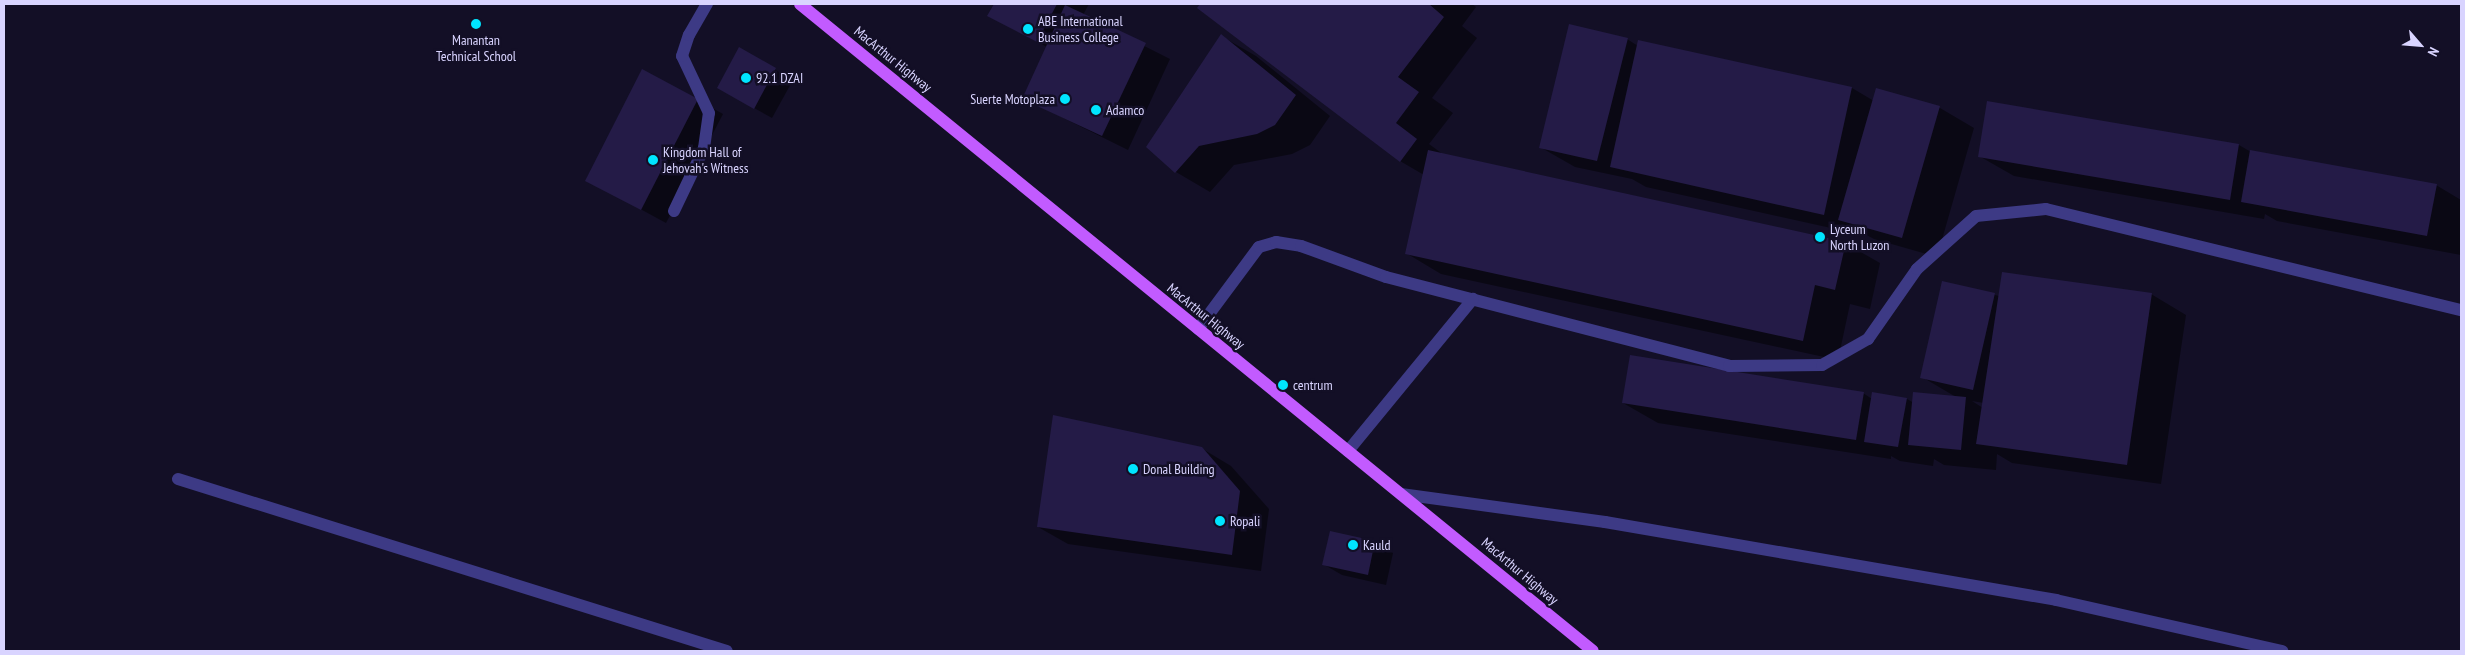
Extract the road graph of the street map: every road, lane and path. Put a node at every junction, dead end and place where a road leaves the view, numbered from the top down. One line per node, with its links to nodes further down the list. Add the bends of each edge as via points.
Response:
1 (707, 4): 3 (street, via 689,35 682,56 709,113 704,148)
2 (800, 4): 6 (main road, MacArthur Highway)
3 (674, 211)
4 (1473, 300): 5 (street, via 1729,366 1822,365 1868,338 1917,269 1976,216 2046,209); 6 (street, via 1386,277 1301,246 1276,242 1259,247); 7 (street)
5 (2461, 310)
6 (1198, 330): 7 (main road, MacArthur Highway)
7 (1348, 451): 9 (main road, MacArthur Highway)
8 (178, 479): 10 (street)
9 (1401, 494): 11 (main road, MacArthur Highway); 12 (street, via 1605,522 2046,598)
10 (727, 651)
11 (1593, 651)
12 (2282, 651)

